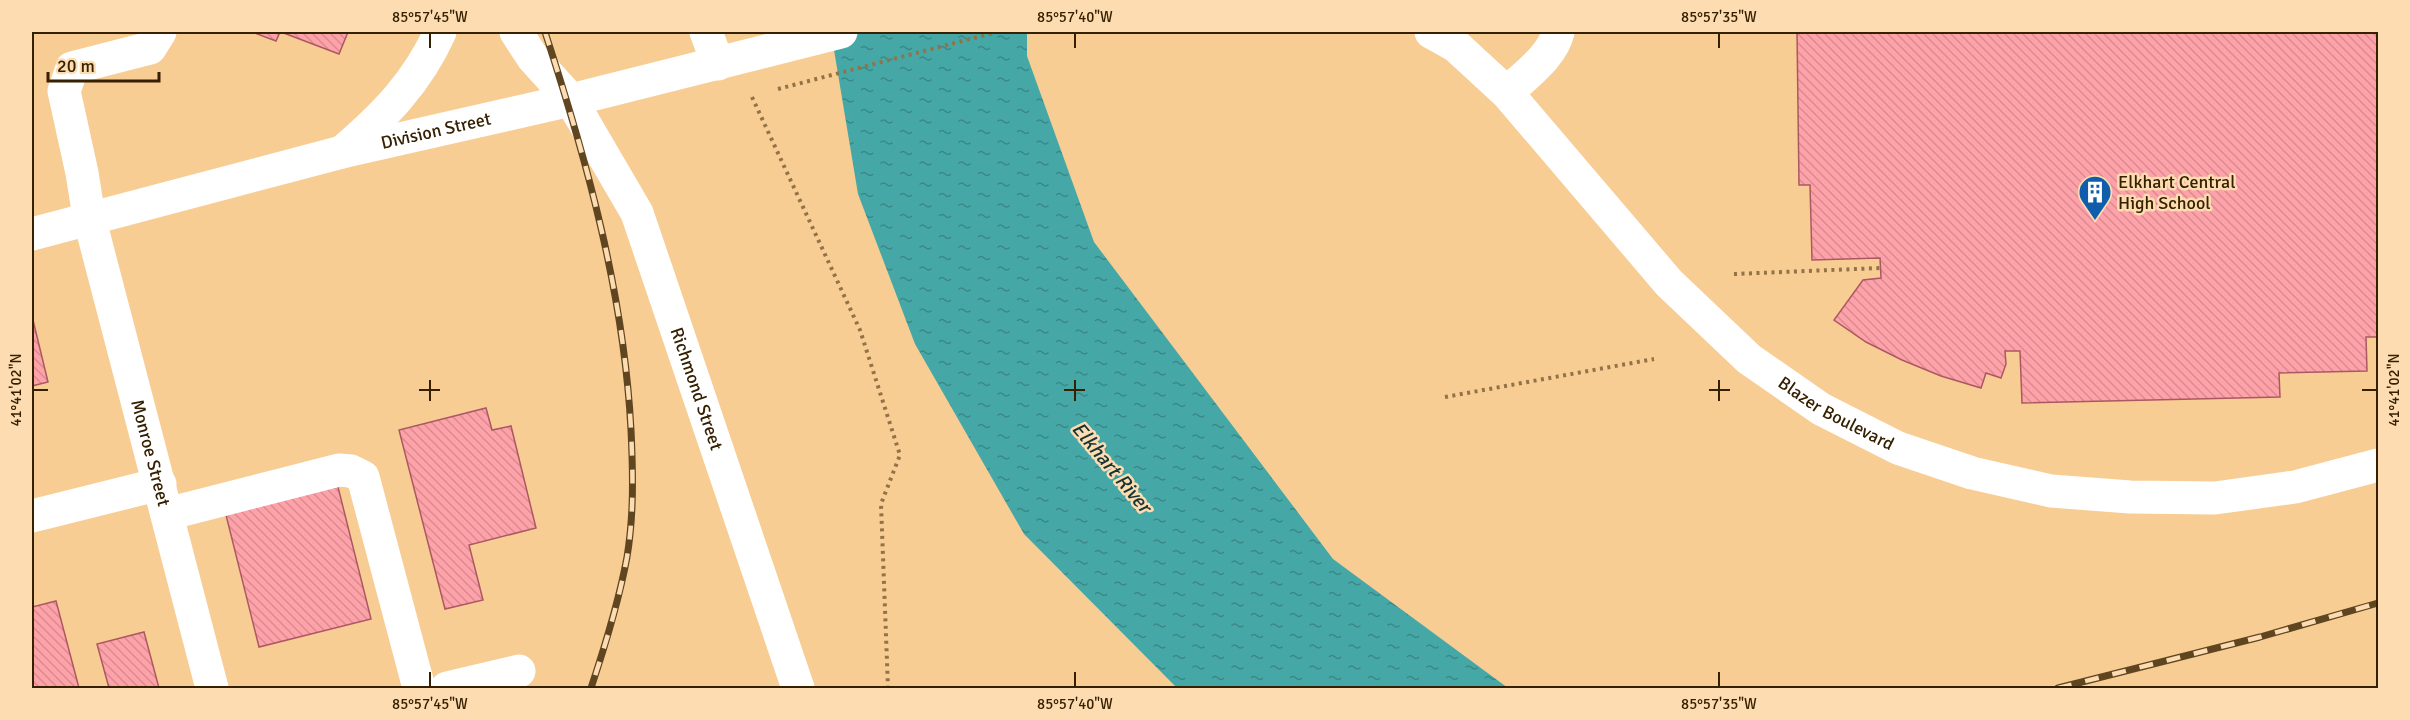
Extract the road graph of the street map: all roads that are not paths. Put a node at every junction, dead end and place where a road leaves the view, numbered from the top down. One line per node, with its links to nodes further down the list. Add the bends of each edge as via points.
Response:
1 (160, 32): 12 (street, Monroe Street, via 150,48 72,68 67,79 64,91)
2 (440, 32): 11 (street, via 412,82 380,120)
3 (516, 32): 10 (street, Richmond Street, via 533,58)
4 (706, 32): 8 (street)
5 (841, 32): 8 (street, Division Street)
6 (1431, 32): 9 (street, Blazer Boulevard, via 1456,46)
7 (1558, 32): 9 (street, via 1544,57)
8 (718, 64): 10 (street, Division Street)
9 (1507, 93): 14 (street, Blazer Boulevard, via 1669,283 1749,359 1821,409 1898,448 1972,473 2051,490 2130,497 2216,498 2295,487)
10 (571, 100): 11 (street, Division Street); 21 (street, Richmond Street, via 637,213)
11 (342, 152): 12 (street, Division Street)
12 (89, 217): 13 (street, Division Street); 15 (street, Monroe Street)
13 (32, 234)
14 (2379, 465)
15 (163, 499): 16 (street); 18 (street, Monroe Street); 19 (street, via 339,470 363,477)
16 (32, 516)
17 (519, 671): 20 (street)
18 (212, 688)
19 (419, 688)
20 (447, 688)
21 (798, 688)

